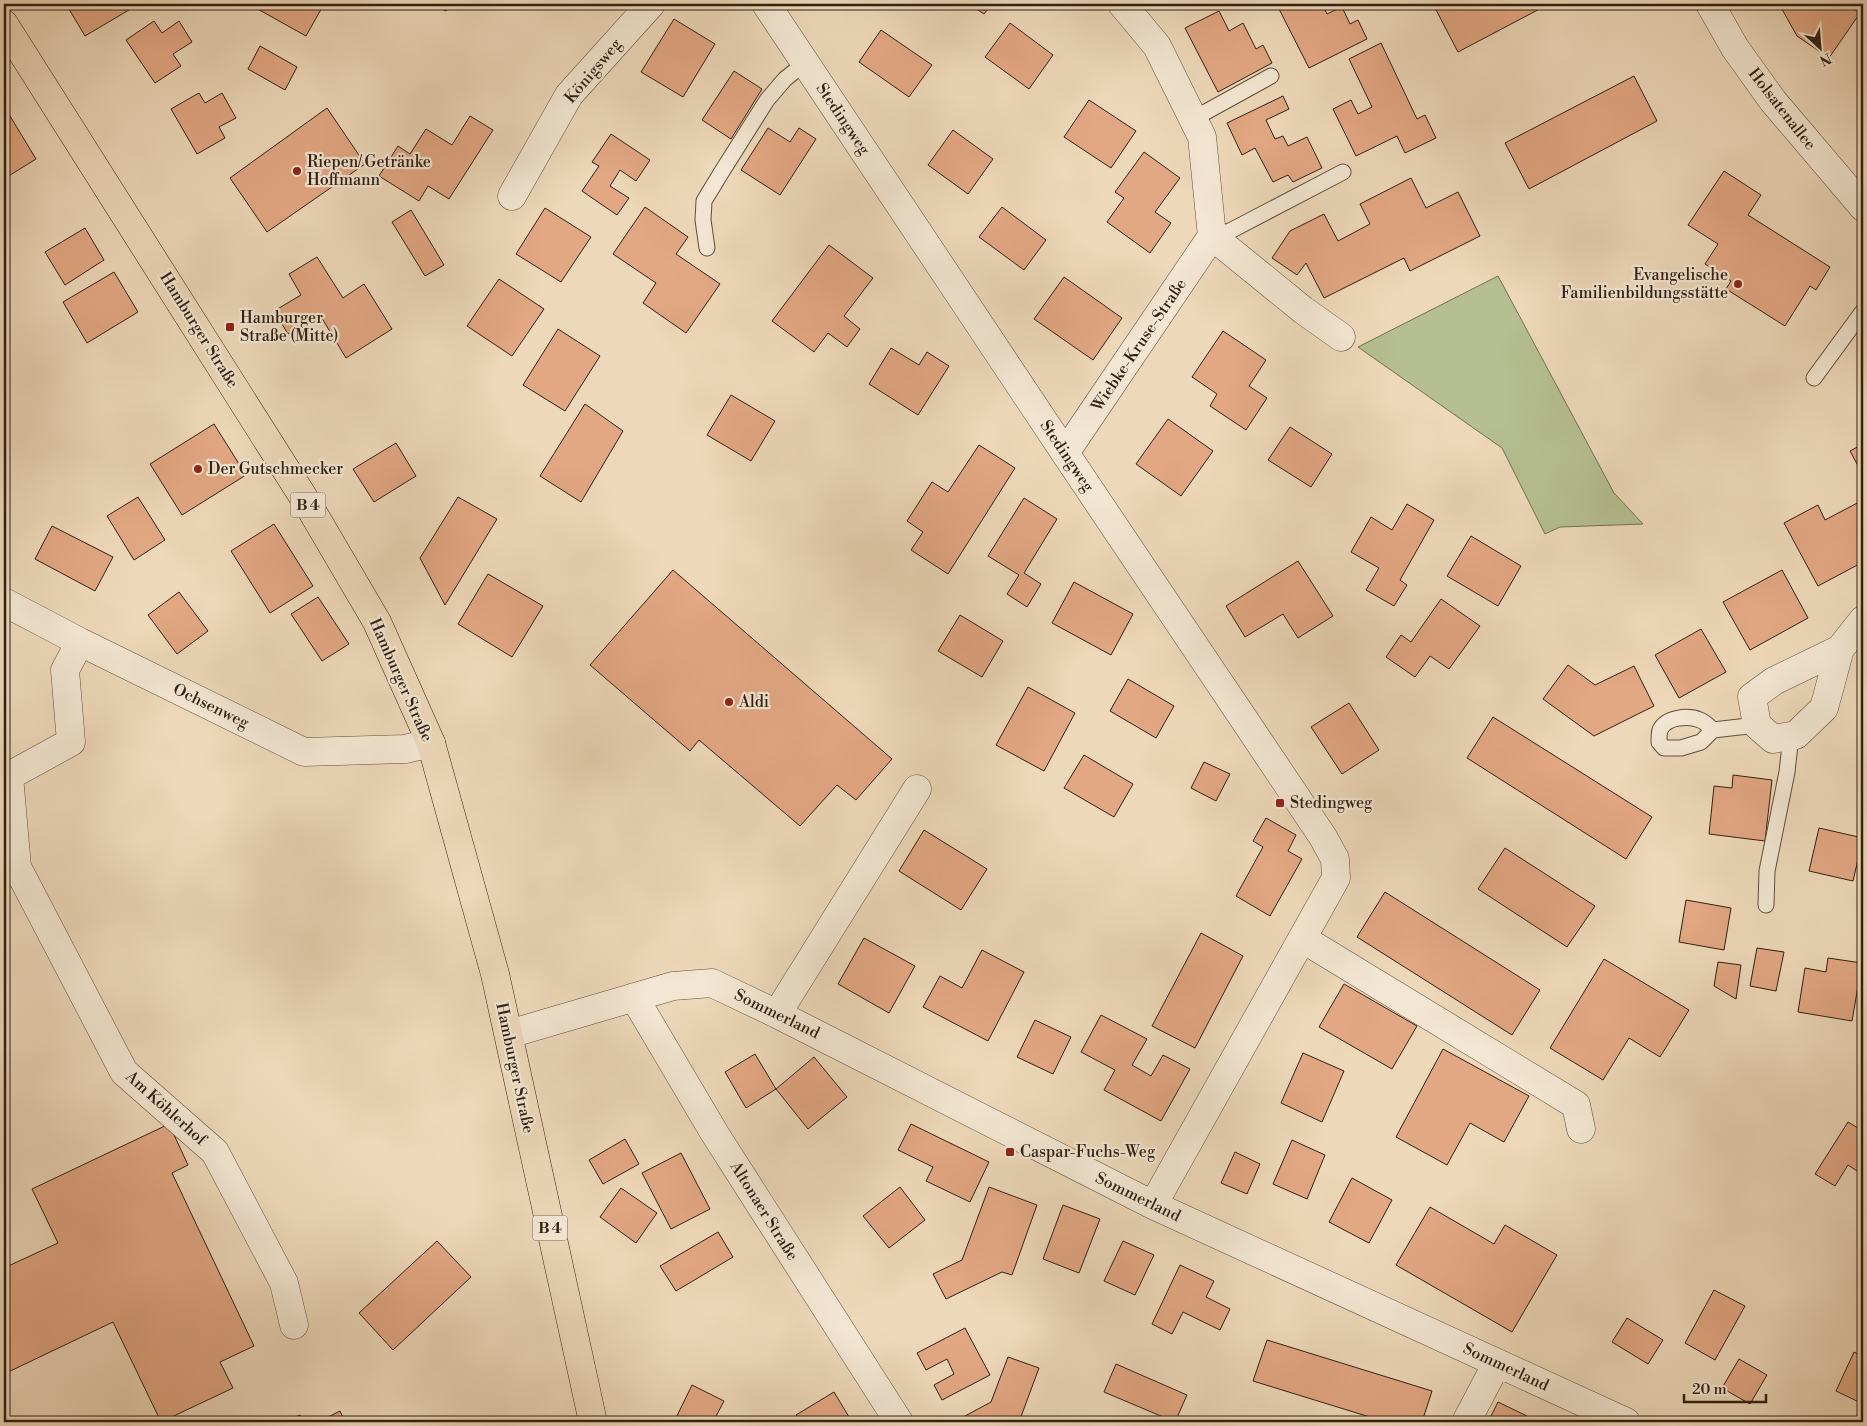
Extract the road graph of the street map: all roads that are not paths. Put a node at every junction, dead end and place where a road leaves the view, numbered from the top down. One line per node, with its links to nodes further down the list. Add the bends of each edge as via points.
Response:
1 (650, 4): 10 (street, Königsweg, via 569,95)
2 (766, 4): 6 (street, Stedingweg)
3 (1122, 4): 8 (street, via 1157,46)
4 (1710, 4): 11 (street, Holsatenallee, via 1735,48 1773,101)
5 (4, 24): 25 (main road, Hamburger Straße / B 4, via 309,506 377,622)
6 (805, 62): 13 (lane, via 767,100 704,201); 17 (street, Stedingweg)
7 (1271, 76): 8 (lane)
8 (1193, 119): 12 (street, via 1202,137)
9 (1343, 172): 12 (lane, via 1230,231)
10 (512, 196)
11 (1863, 207)
12 (1212, 236): 15 (street); 17 (street, Wiebke-Kruse-Straße)
13 (707, 248)
14 (1863, 311): 16 (lane)
15 (1341, 337)
16 (1814, 378)
17 (1065, 454): 29 (street, Stedingweg, via 1335,859 1336,878)
18 (4, 602): 20 (street, Ochsenweg)
19 (1863, 620): 21 (street)
20 (80, 642): 25 (street, Ochsenweg, via 304,752 405,749); 27 (street, Am Köhlerhof, via 66,670 71,742 9,776)
21 (1840, 649): 22 (street, via 1774,681 1752,698); 24 (street, via 1824,708)
22 (1757, 725): 23 (lane); 24 (street, via 1773,738)
23 (1713, 730)
24 (1791, 736): 28 (lane, via 1767,872)
25 (431, 743): 32 (main road, Hamburger Straße / B 4)
26 (917, 789): 31 (street)
27 (10, 870): 35 (street, Am Köhlerhof, via 124,1072 216,1152 284,1283)
28 (1766, 904)
29 (1303, 940): 33 (street, via 1576,1105); 34 (street, Stedingweg)
30 (634, 997): 31 (street, Sommerland, via 673,986 712,983); 32 (street, Sommerland); 38 (street, Altonaer Straße, via 715,1134)
31 (778, 1014): 34 (street, Sommerland)
32 (509, 1034): 37 (main road, Hamburger Straße / B 4)
33 (1581, 1129)
34 (1153, 1205): 36 (street, Sommerland)
35 (294, 1325)
36 (1497, 1363): 39 (street); 40 (street, Sommerland)
37 (593, 1422)
38 (900, 1422)
39 (1466, 1422)
40 (1626, 1422)

